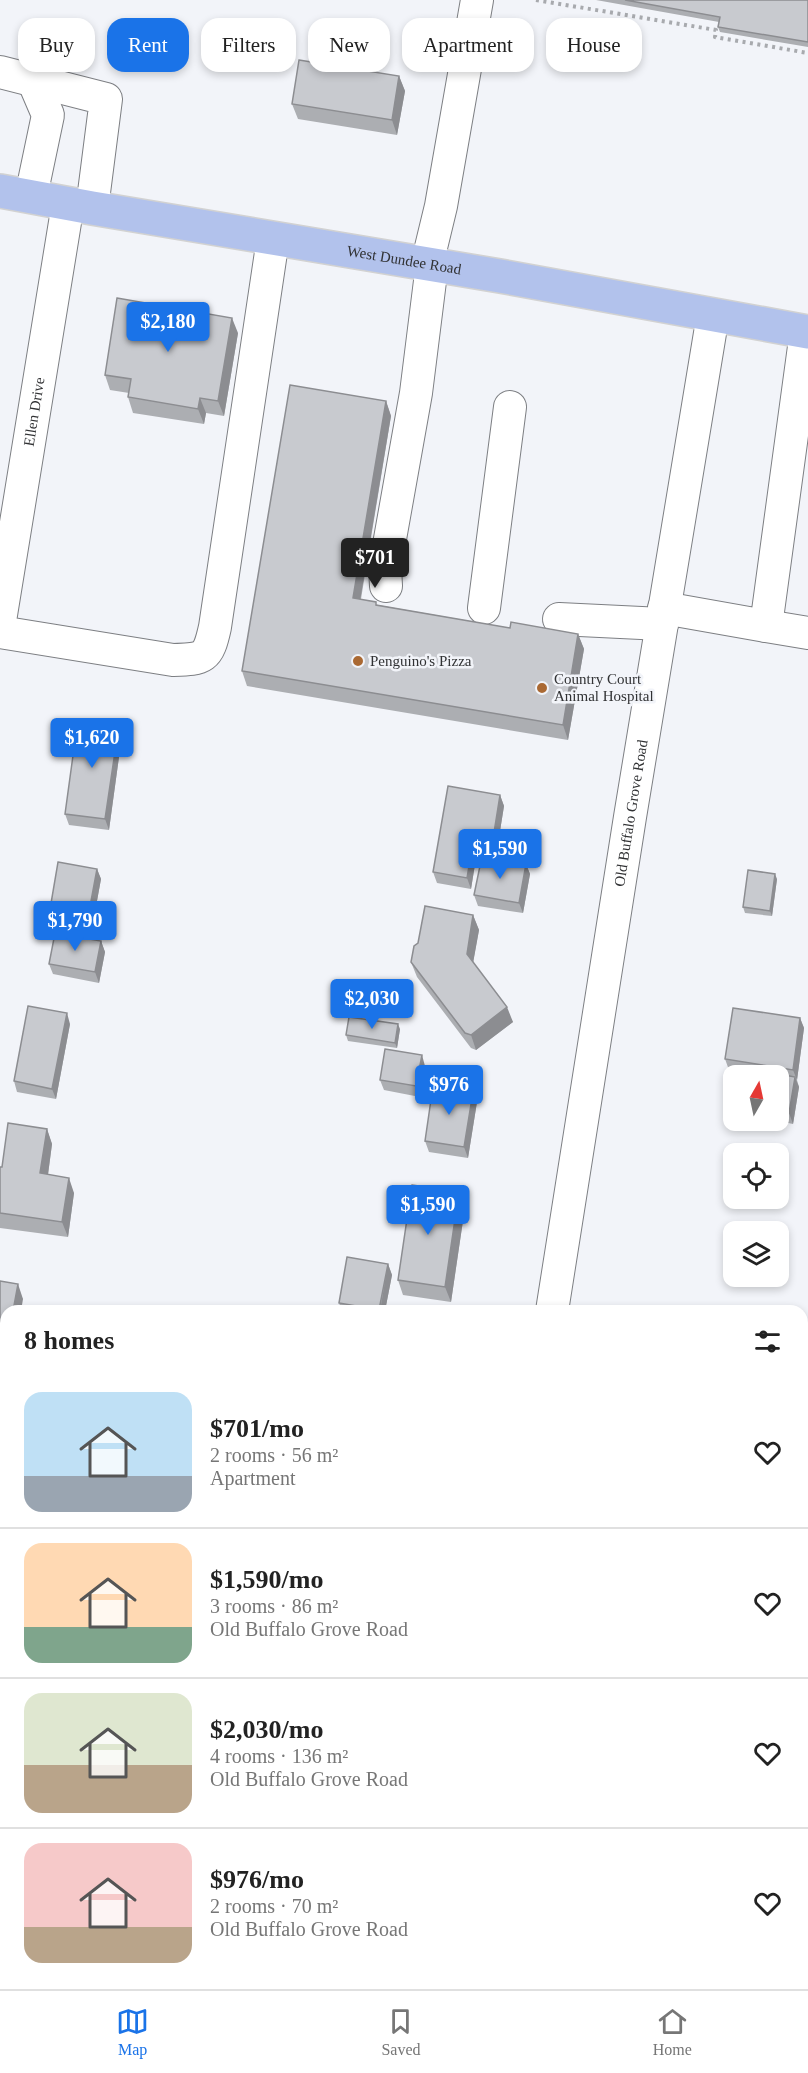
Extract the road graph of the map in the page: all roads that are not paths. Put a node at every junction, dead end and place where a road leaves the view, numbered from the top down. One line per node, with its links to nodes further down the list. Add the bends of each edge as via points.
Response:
1 (477, 0): 7 (street)
2 (0, 72): 3 (street)
3 (33, 80): 4 (street, via 48,115); 5 (street, Ellen Drive, via 106,99)
4 (15, 194): 5 (main road, West Dundee Road)
5 (80, 206): 6 (main road, West Dundee Road); 11 (street, Ellen Drive)
6 (273, 239): 7 (main road, West Dundee Road); 18 (street, via 210,648 197,659 173,660)
7 (430, 265): 8 (main road, West Dundee Road); 12 (street, via 416,393 385,567)
8 (713, 315): 9 (main road, West Dundee Road); 14 (street, Old Buffalo Grove Road)
9 (807, 332): 17 (street)
10 (510, 406): 13 (street)
11 (10, 495): 16 (street, Ellen Drive)
12 (386, 586)
13 (484, 608)
14 (663, 616): 15 (street); 17 (street); 20 (street, Old Buffalo Grove Road)
15 (560, 619)
16 (0, 621)
17 (766, 626): 19 (street)
18 (0, 632)
19 (808, 633)
20 (553, 1305)

